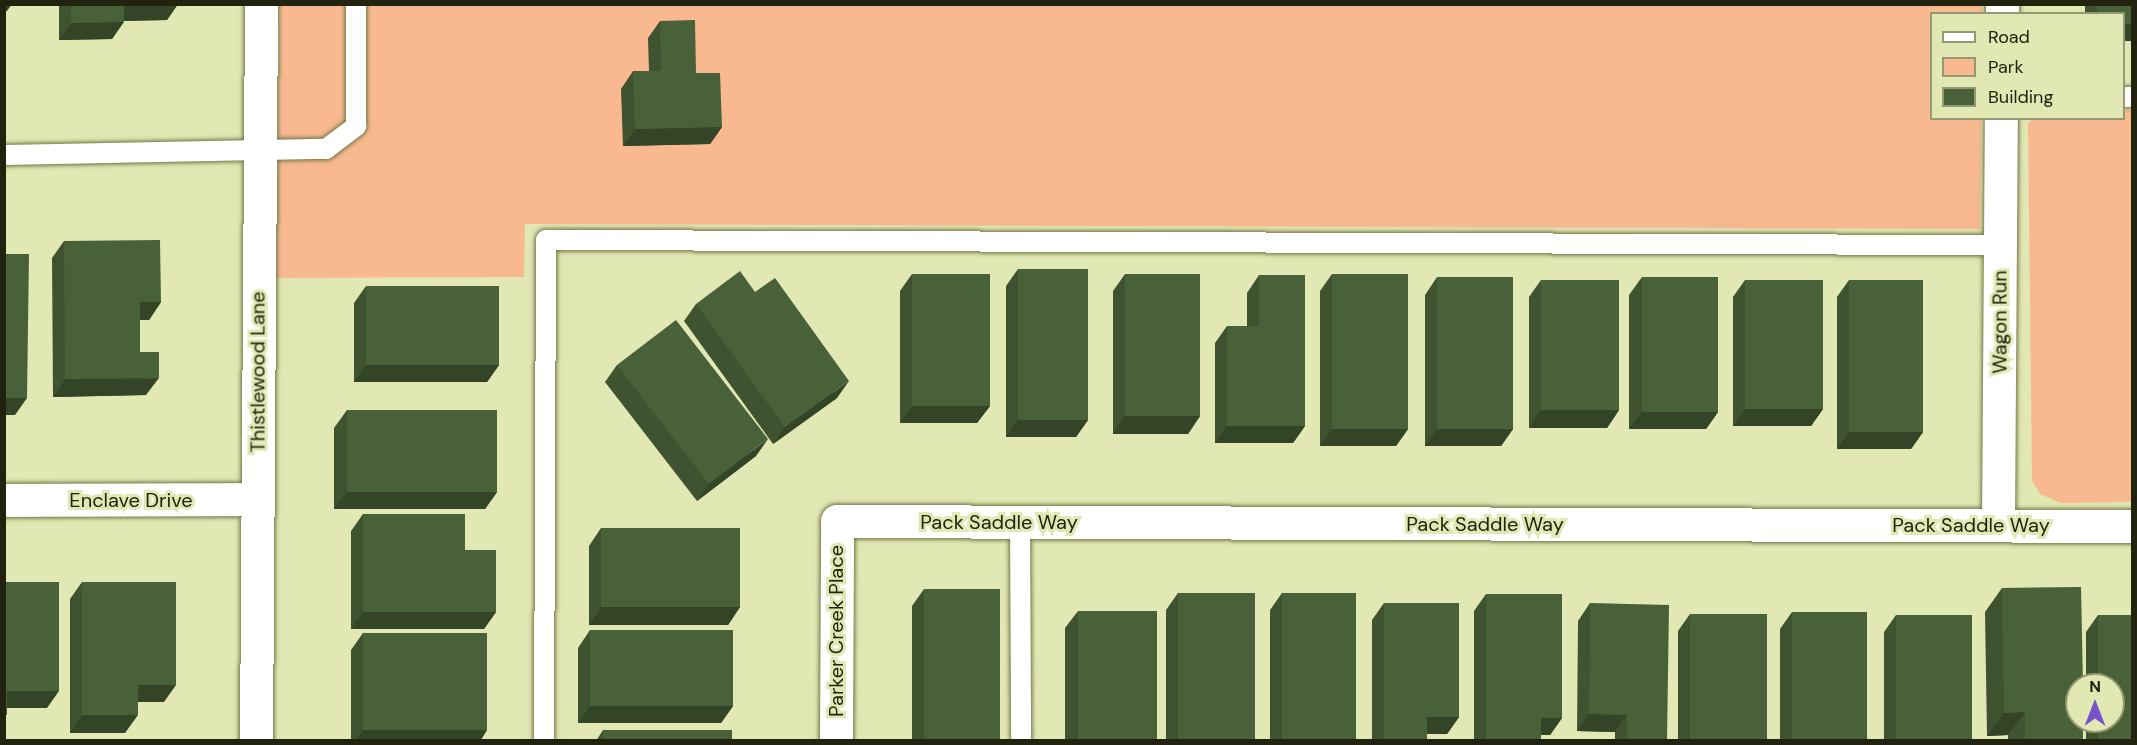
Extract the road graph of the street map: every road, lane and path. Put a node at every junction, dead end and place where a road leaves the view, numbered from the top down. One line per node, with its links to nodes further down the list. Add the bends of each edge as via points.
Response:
1 (261, 4): 4 (street, Thistlewood Lane)
2 (356, 4): 4 (lane, via 356,126 326,149)
3 (2001, 120): 6 (street, Wagon Run)
4 (260, 151): 5 (lane); 7 (street, Thistlewood Lane)
5 (4, 155)
6 (2000, 245): 11 (street, Wagon Run); 14 (lane, via 546,240)
7 (257, 499): 8 (street, Enclave Drive); 13 (street, Thistlewood Lane)
8 (4, 500)
9 (837, 521): 10 (street, Pack Saddle Way); 15 (street, Parker Creek Place)
10 (1020, 522): 11 (street, Pack Saddle Way); 16 (lane)
11 (1998, 525): 12 (street, Pack Saddle Way)
12 (2133, 526)
13 (256, 741)
14 (544, 741)
15 (836, 741)
16 (1021, 741)

